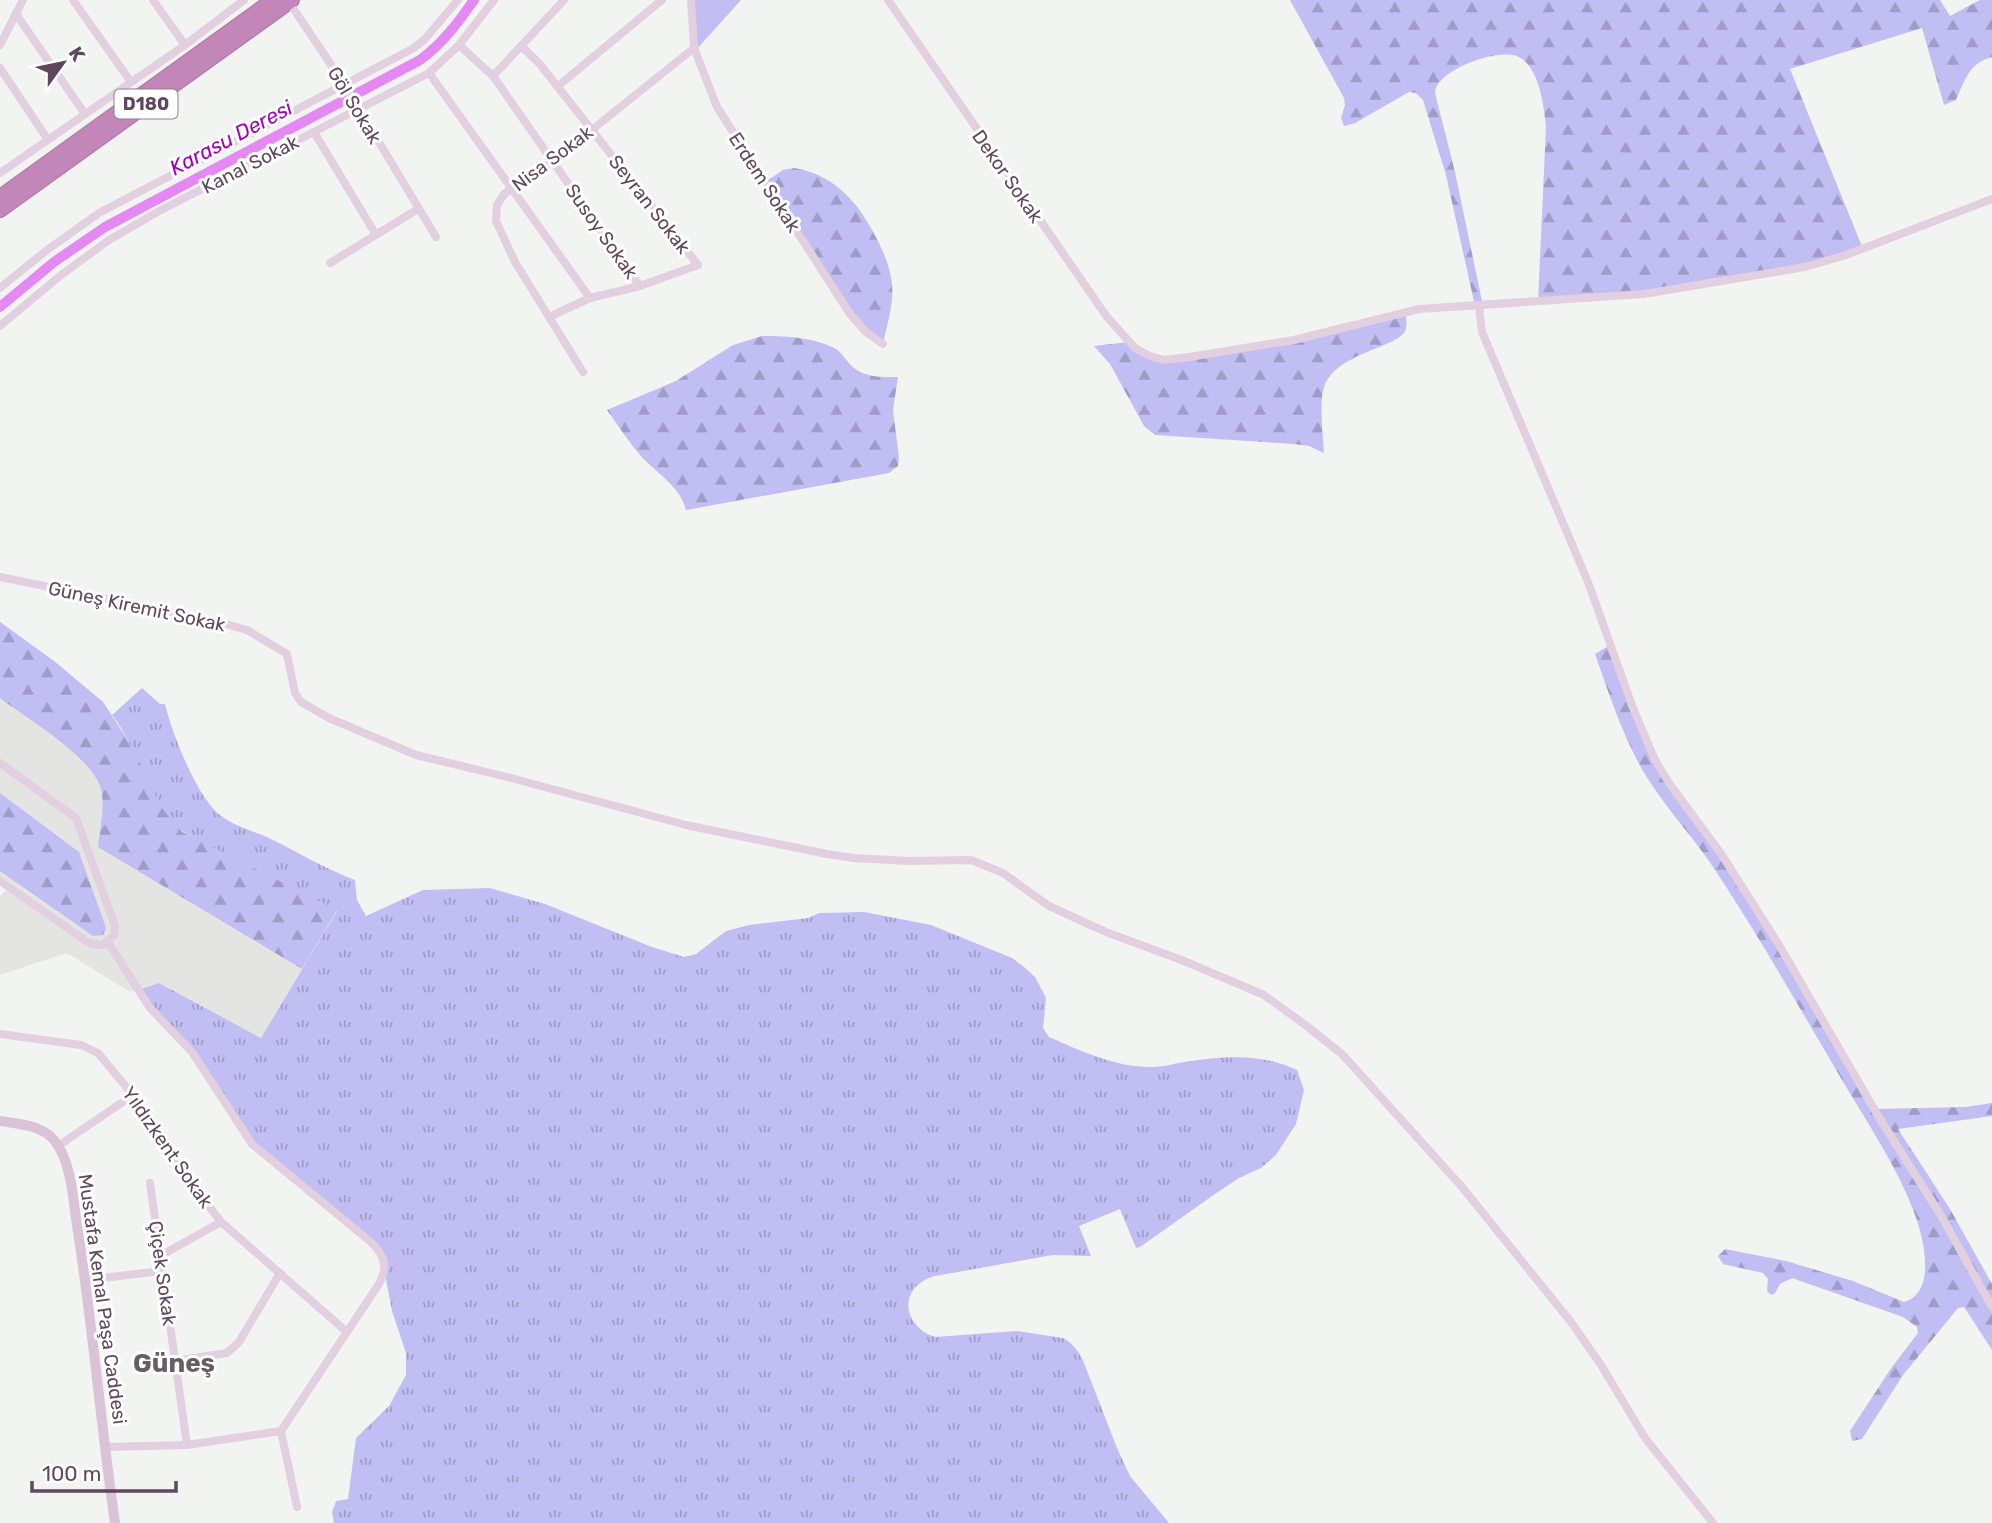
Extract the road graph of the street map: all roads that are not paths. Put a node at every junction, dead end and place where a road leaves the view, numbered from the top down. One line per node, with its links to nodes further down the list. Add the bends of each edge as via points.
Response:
1 (23, 0): 13 (street)
2 (74, 0): 22 (street)
3 (153, 0): 15 (street)
4 (243, 0): 15 (street)
5 (273, 0): 33 (highway, D180)
6 (458, 0): 23 (street, via 412,49)
7 (494, 0): 16 (street, Kanal Sokak)
8 (564, 0): 17 (street)
9 (662, 0): 24 (street)
10 (691, 0): 18 (street, Erdem Sokak)
11 (887, 0): 43 (street, Dekor Sokak, via 1099,305 1135,348 1150,356 1189,358 1294,340 1419,309)
12 (290, 1): 23 (street, Göl Sokak); 36 (highway, D180)
13 (16, 14): 14 (street); 26 (street)
14 (0, 45)
15 (185, 45): 22 (street)
16 (459, 45): 20 (street, Kanal Sokak); 21 (street, Susoy Sokak)
17 (522, 47): 21 (street); 24 (street, Seyran Sokak)
18 (694, 48): 27 (street, Nisa Sokak); 46 (street, Erdem Sokak, via 708,88 735,135 850,314)
19 (0, 68): 29 (street)
20 (429, 73): 25 (street, Kanal Sokak); 32 (street)
21 (493, 76): 30 (street, Susoy Sokak)
22 (131, 82): 26 (street)
23 (344, 84): 25 (street, Göl Sokak); 41 (street, via 99,214)
24 (558, 86): 27 (street, Seyran Sokak)
25 (358, 108): 28 (street, Kanal Sokak); 35 (street, Göl Sokak)
26 (85, 114): 29 (street)
27 (591, 129): 30 (street, Nisa Sokak); 40 (street, Seyran Sokak, via 698,265)
28 (314, 132): 37 (street); 45 (street, Kanal Sokak, via 109,240)
29 (48, 140): 31 (street)
30 (552, 161): 32 (street, Nisa Sokak); 40 (street, Susoy Sokak)
31 (0, 173)
32 (511, 189): 42 (street); 44 (street, Nisa Sokak, via 496,205 496,220)
33 (0, 197)
34 (1992, 200): 43 (street, via 1805,267 1644,294)
35 (418, 209): 37 (street); 38 (street, Göl Sokak)
36 (0, 210)
37 (376, 235): 39 (street)
38 (436, 237)
39 (330, 263)
40 (640, 286): 42 (street)
41 (0, 288)
42 (590, 298): 44 (street)
43 (1479, 306): 62 (street, via 1482,332 1588,582 1656,760 1779,945)
44 (549, 317): 47 (street, Nisa Sokak)
45 (0, 326)
46 (883, 344)
47 (583, 372)
48 (0, 578): 70 (street, Güneş Kiremit Sokak, via 247,630 287,654 295,693 305,704 416,755 686,825 827,854 909,861 971,860 1003,873 1049,906 1264,995 1342,1054 1480,1209 1571,1322 1645,1438)
49 (0, 763): 51 (street, via 76,818 115,926)
50 (0, 881): 51 (street, via 89,943 99,946)
51 (108, 942): 63 (street, via 150,1008 192,1052 252,1144 381,1252 384,1276)
52 (0, 1034): 53 (street, Yıldızkent Sokak, via 90,1048)
53 (133, 1095): 55 (street); 57 (street, Yıldızkent Sokak)
54 (0, 1121): 55 (street, via 39,1129)
55 (58, 1146): 61 (street, Mustafa Kemal Paşa Caddesi, via 68,1173)
56 (150, 1183): 58 (street, Çiçek Sokak)
57 (221, 1222): 58 (street); 60 (street, Yıldızkent Sokak)
58 (160, 1256): 59 (street, Çiçek Sokak)
59 (162, 1271): 61 (street); 64 (street, Çiçek Sokak)
60 (280, 1273): 63 (street, Yıldızkent Sokak); 64 (street, via 231,1351)
61 (85, 1280): 67 (street, Mustafa Kemal Paşa Caddesi)
62 (1992, 1307)
63 (347, 1332): 65 (street)
64 (175, 1361): 66 (street, Çiçek Sokak)
65 (281, 1431): 66 (street); 68 (street)
66 (187, 1445): 67 (street)
67 (105, 1447): 69 (street, Mustafa Kemal Paşa Caddesi)
68 (297, 1507)
69 (115, 1523)
70 (1713, 1523)

